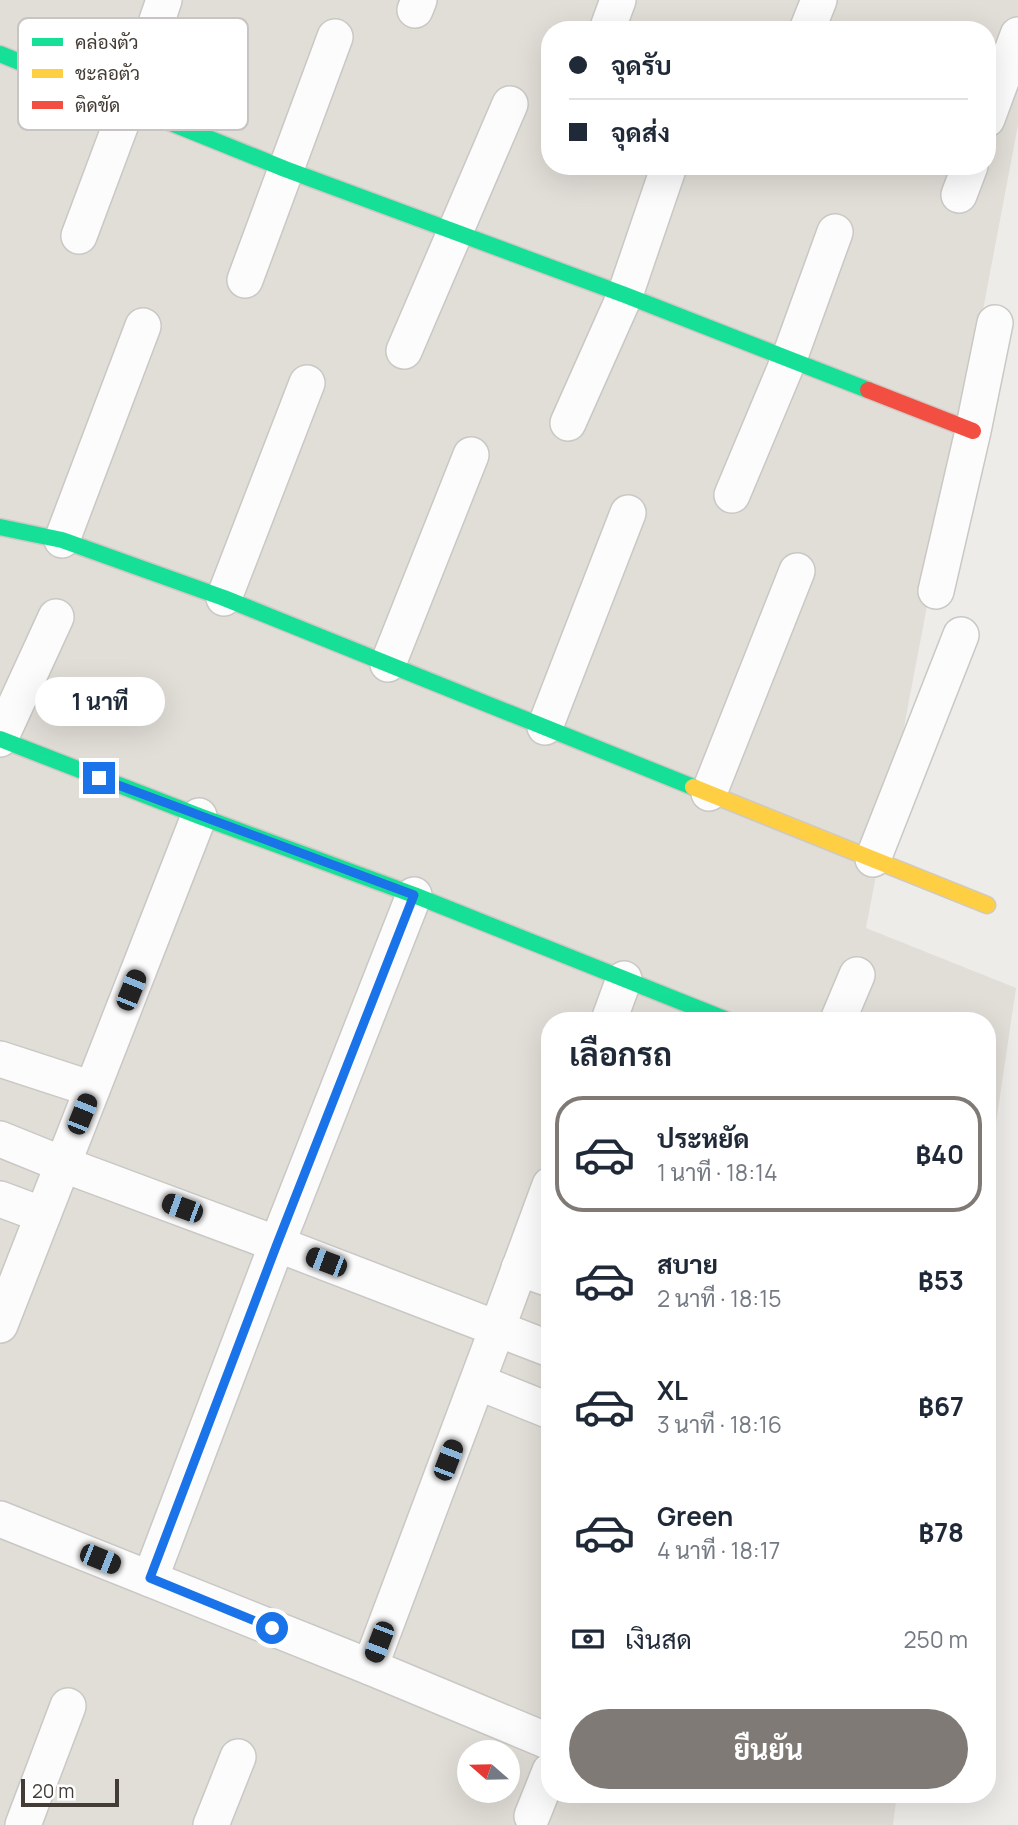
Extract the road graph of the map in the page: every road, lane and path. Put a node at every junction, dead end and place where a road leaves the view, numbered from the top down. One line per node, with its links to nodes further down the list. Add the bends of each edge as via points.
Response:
1 (164, 0): 4 (street)
2 (618, 0): 5 (street)
3 (819, 0): 6 (street)
4 (158, 18)
5 (610, 21)
6 (811, 21)
7 (1018, 35): 11 (street)
8 (335, 37): 15 (street)
9 (0, 54): 10 (street)
10 (18, 61)
11 (996, 95)
12 (510, 104): 17 (street)
13 (119, 130): 19 (street)
14 (189, 130): 15 (street)
15 (285, 169): 17 (street); 20 (street)
16 (666, 175): 21 (street)
17 (455, 232): 21 (street); 24 (street)
18 (835, 232): 25 (street)
19 (79, 236)
20 (245, 280)
21 (625, 295): 25 (street); 27 (street)
22 (995, 323): 28 (street)
23 (143, 326): 33 (street)
24 (404, 351)
25 (789, 359): 28 (street); 30 (street)
26 (307, 383): 36 (street)
27 (568, 423)
28 (973, 431): 35 (street)
29 (471, 455): 39 (street)
30 (732, 495)
31 (628, 513): 40 (street)
32 (0, 527): 33 (street)
33 (62, 540): 36 (street)
34 (797, 571): 42 (street)
35 (936, 591)
36 (224, 598): 39 (street)
37 (56, 617): 41 (street)
38 (961, 635): 44 (street)
39 (388, 664): 40 (street)
40 (545, 727): 42 (street)
41 (0, 739): 43 (street)
42 (709, 793): 44 (street)
43 (199, 816): 45 (street); 53 (street)
44 (873, 859): 46 (street)
45 (414, 895): 48 (street); 59 (street)
46 (987, 905)
47 (857, 975): 51 (street)
48 (624, 979): 49 (street); 50 (street)
49 (612, 1012)
50 (707, 1012)
51 (841, 1012)
52 (0, 1059): 53 (street)
53 (92, 1089): 55 (street)
54 (0, 1139): 55 (street)
55 (62, 1164): 57 (street); 59 (street)
56 (0, 1199): 57 (street)
57 (43, 1215): 61 (street)
58 (541, 1235): 60 (street)
59 (277, 1244): 62 (street); 67 (street)
60 (534, 1274): 62 (street)
61 (0, 1325)
62 (497, 1329): 63 (street); 64 (street)
63 (541, 1346)
64 (478, 1382): 65 (street); 68 (street)
65 (541, 1406)
66 (0, 1519): 67 (street)
67 (150, 1578): 68 (street)
68 (370, 1667): 70 (street)
69 (68, 1706): 74 (street)
70 (541, 1738)
71 (238, 1757): 75 (street)
72 (541, 1794): 73 (street)
73 (532, 1816)
74 (23, 1825)
75 (211, 1825)

